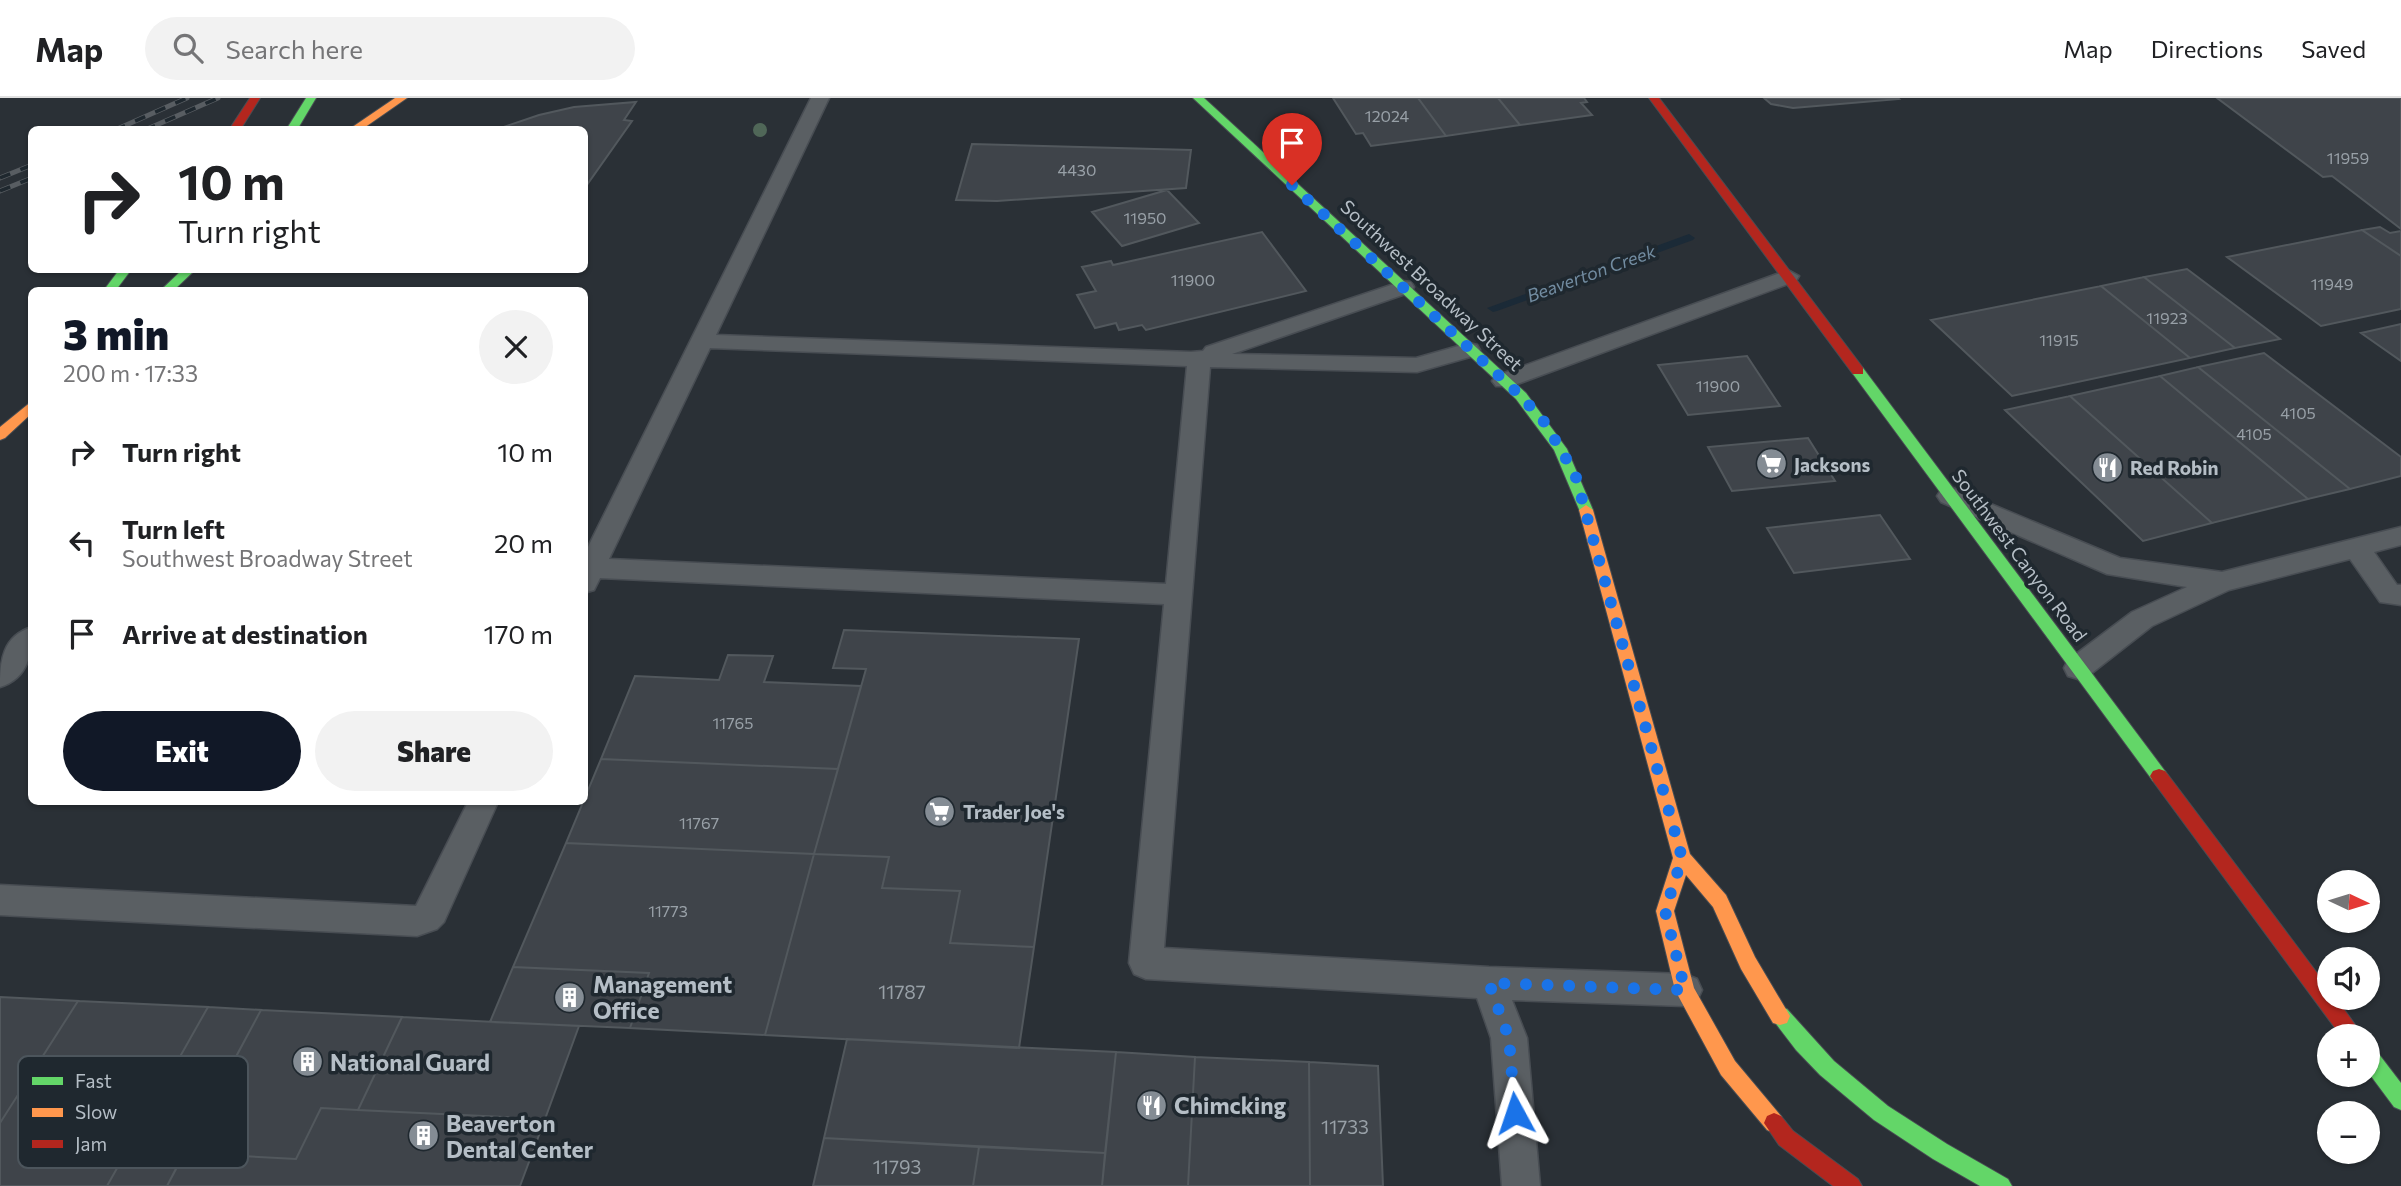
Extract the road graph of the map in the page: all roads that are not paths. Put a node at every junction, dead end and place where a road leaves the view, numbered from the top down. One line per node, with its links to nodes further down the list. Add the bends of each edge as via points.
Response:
1 (255, 98): 7 (street)
2 (311, 98): 8 (street)
3 (402, 98): 9 (street)
4 (820, 98): 14 (lane)
5 (1198, 98): 13 (street, Southwest Broadway Street)
6 (1654, 98): 11 (street, Southwest Canyon Road)
7 (237, 126)
8 (294, 126)
9 (359, 126)
10 (186, 273): 12 (street)
11 (1788, 276): 17 (lane); 20 (street, Southwest Canyon Road)
12 (170, 287)
13 (1403, 287): 15 (street, Southwest Broadway Street); 16 (lane)
14 (702, 341): 16 (lane); 23 (lane)
15 (1469, 350): 16 (lane, via 1417,365); 17 (street, Southwest Broadway Street)
16 (1199, 357): 26 (lane)
17 (1503, 381): 32 (street, Southwest Broadway Street, via 1545,423 1575,474)
18 (28, 409): 19 (street)
19 (0, 435)
20 (1950, 496): 25 (lane, via 2116,567); 29 (street, Southwest Canyon Road)
21 (2401, 536): 22 (lane)
22 (2356, 548): 25 (lane); 27 (lane, via 2390,595)
23 (588, 571)
24 (588, 573): 26 (lane)
25 (2222, 582): 29 (lane, via 2142,619)
26 (1177, 595): 34 (lane, via 1146,962)
27 (2401, 595)
28 (28, 642): 30 (lane)
29 (2078, 668): 36 (street, Southwest Canyon Road)
30 (0, 676)
31 (482, 805): 33 (lane, via 432,912 417,921)
32 (1682, 858): 35 (street, via 1665,911); 41 (street, Southwest Broadway Street, via 1720,901 1748,964 1782,1018 1821,1060 1870,1105 1939,1153)
33 (0, 900)
34 (1489, 983): 35 (lane); 39 (lane, via 1509,1038)
35 (1685, 990): 40 (street, via 1728,1068 1786,1138)
36 (2344, 1024)
37 (2380, 1072): 38 (street)
38 (2401, 1100)
39 (1521, 1186)
40 (1851, 1186)
41 (2001, 1186)

